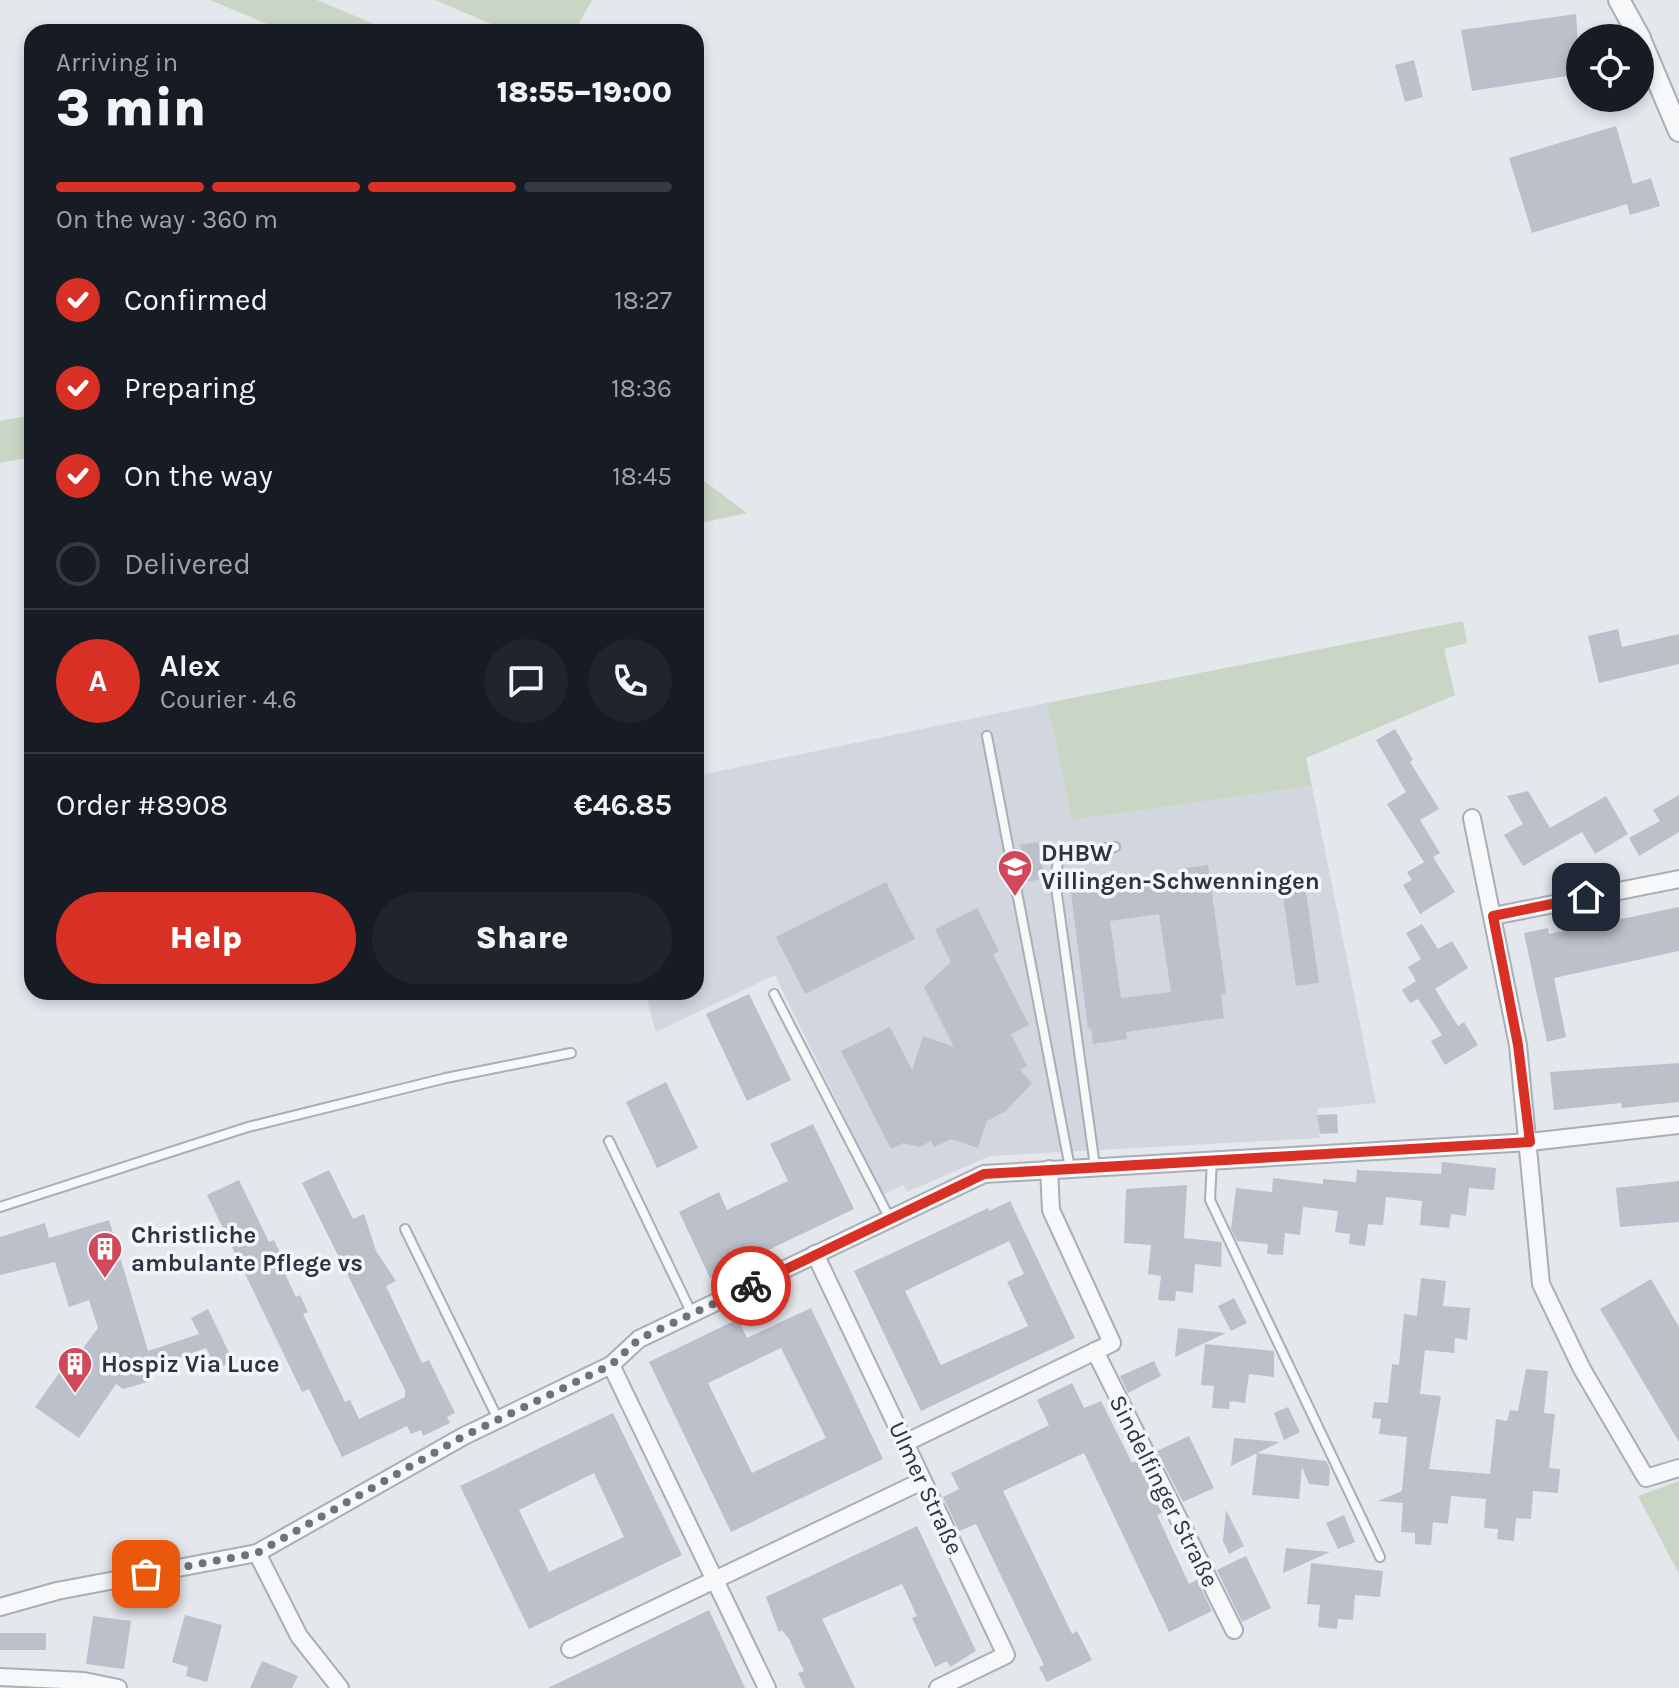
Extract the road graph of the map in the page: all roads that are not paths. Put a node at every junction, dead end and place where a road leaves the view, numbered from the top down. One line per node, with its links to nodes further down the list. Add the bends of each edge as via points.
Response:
1 (1619, 0): 2 (street)
2 (1632, 24)
3 (1654, 71): 4 (street)
4 (1679, 131)
5 (987, 736): 17 (lane)
6 (1472, 818): 9 (street)
7 (1115, 847): 16 (lane, via 1059,855 1055,880)
8 (1679, 879): 9 (street)
9 (1493, 916): 14 (street)
10 (774, 994): 20 (lane)
11 (571, 1053): 19 (lane, via 248,1127)
12 (1679, 1125): 14 (street)
13 (609, 1141): 23 (lane)
14 (1530, 1142): 15 (street); 28 (street, via 1541,1284 1582,1369 1646,1478)
15 (1212, 1159): 16 (street); 31 (lane, via 1210,1200)
16 (1095, 1166): 17 (street)
17 (1070, 1168): 18 (street)
18 (1049, 1169): 20 (street, via 984,1174); 24 (street, via 1051,1210 1112,1343)
19 (0, 1207)
20 (890, 1219): 22 (street)
21 (405, 1229): 26 (lane)
22 (815, 1254): 23 (street); 27 (street, Ulmer Straße)
23 (692, 1315): 25 (street, via 639,1339)
24 (1095, 1351): 27 (street); 34 (street, Sindelfinger Straße)
25 (611, 1365): 26 (street); 32 (street)
26 (498, 1419): 30 (street)
27 (905, 1443): 29 (street, Ulmer Straße)
28 (1679, 1468)
29 (922, 1481): 32 (street); 40 (street, Ulmer Straße, via 1006,1655)
30 (257, 1553): 33 (street); 38 (street, via 299,1636)
31 (1380, 1557)
32 (715, 1580): 35 (street); 39 (street)
33 (0, 1607)
34 (1234, 1630)
35 (570, 1649)
36 (0, 1677): 37 (street)
37 (118, 1688)
38 (340, 1688)
39 (767, 1688)
40 (938, 1688)

